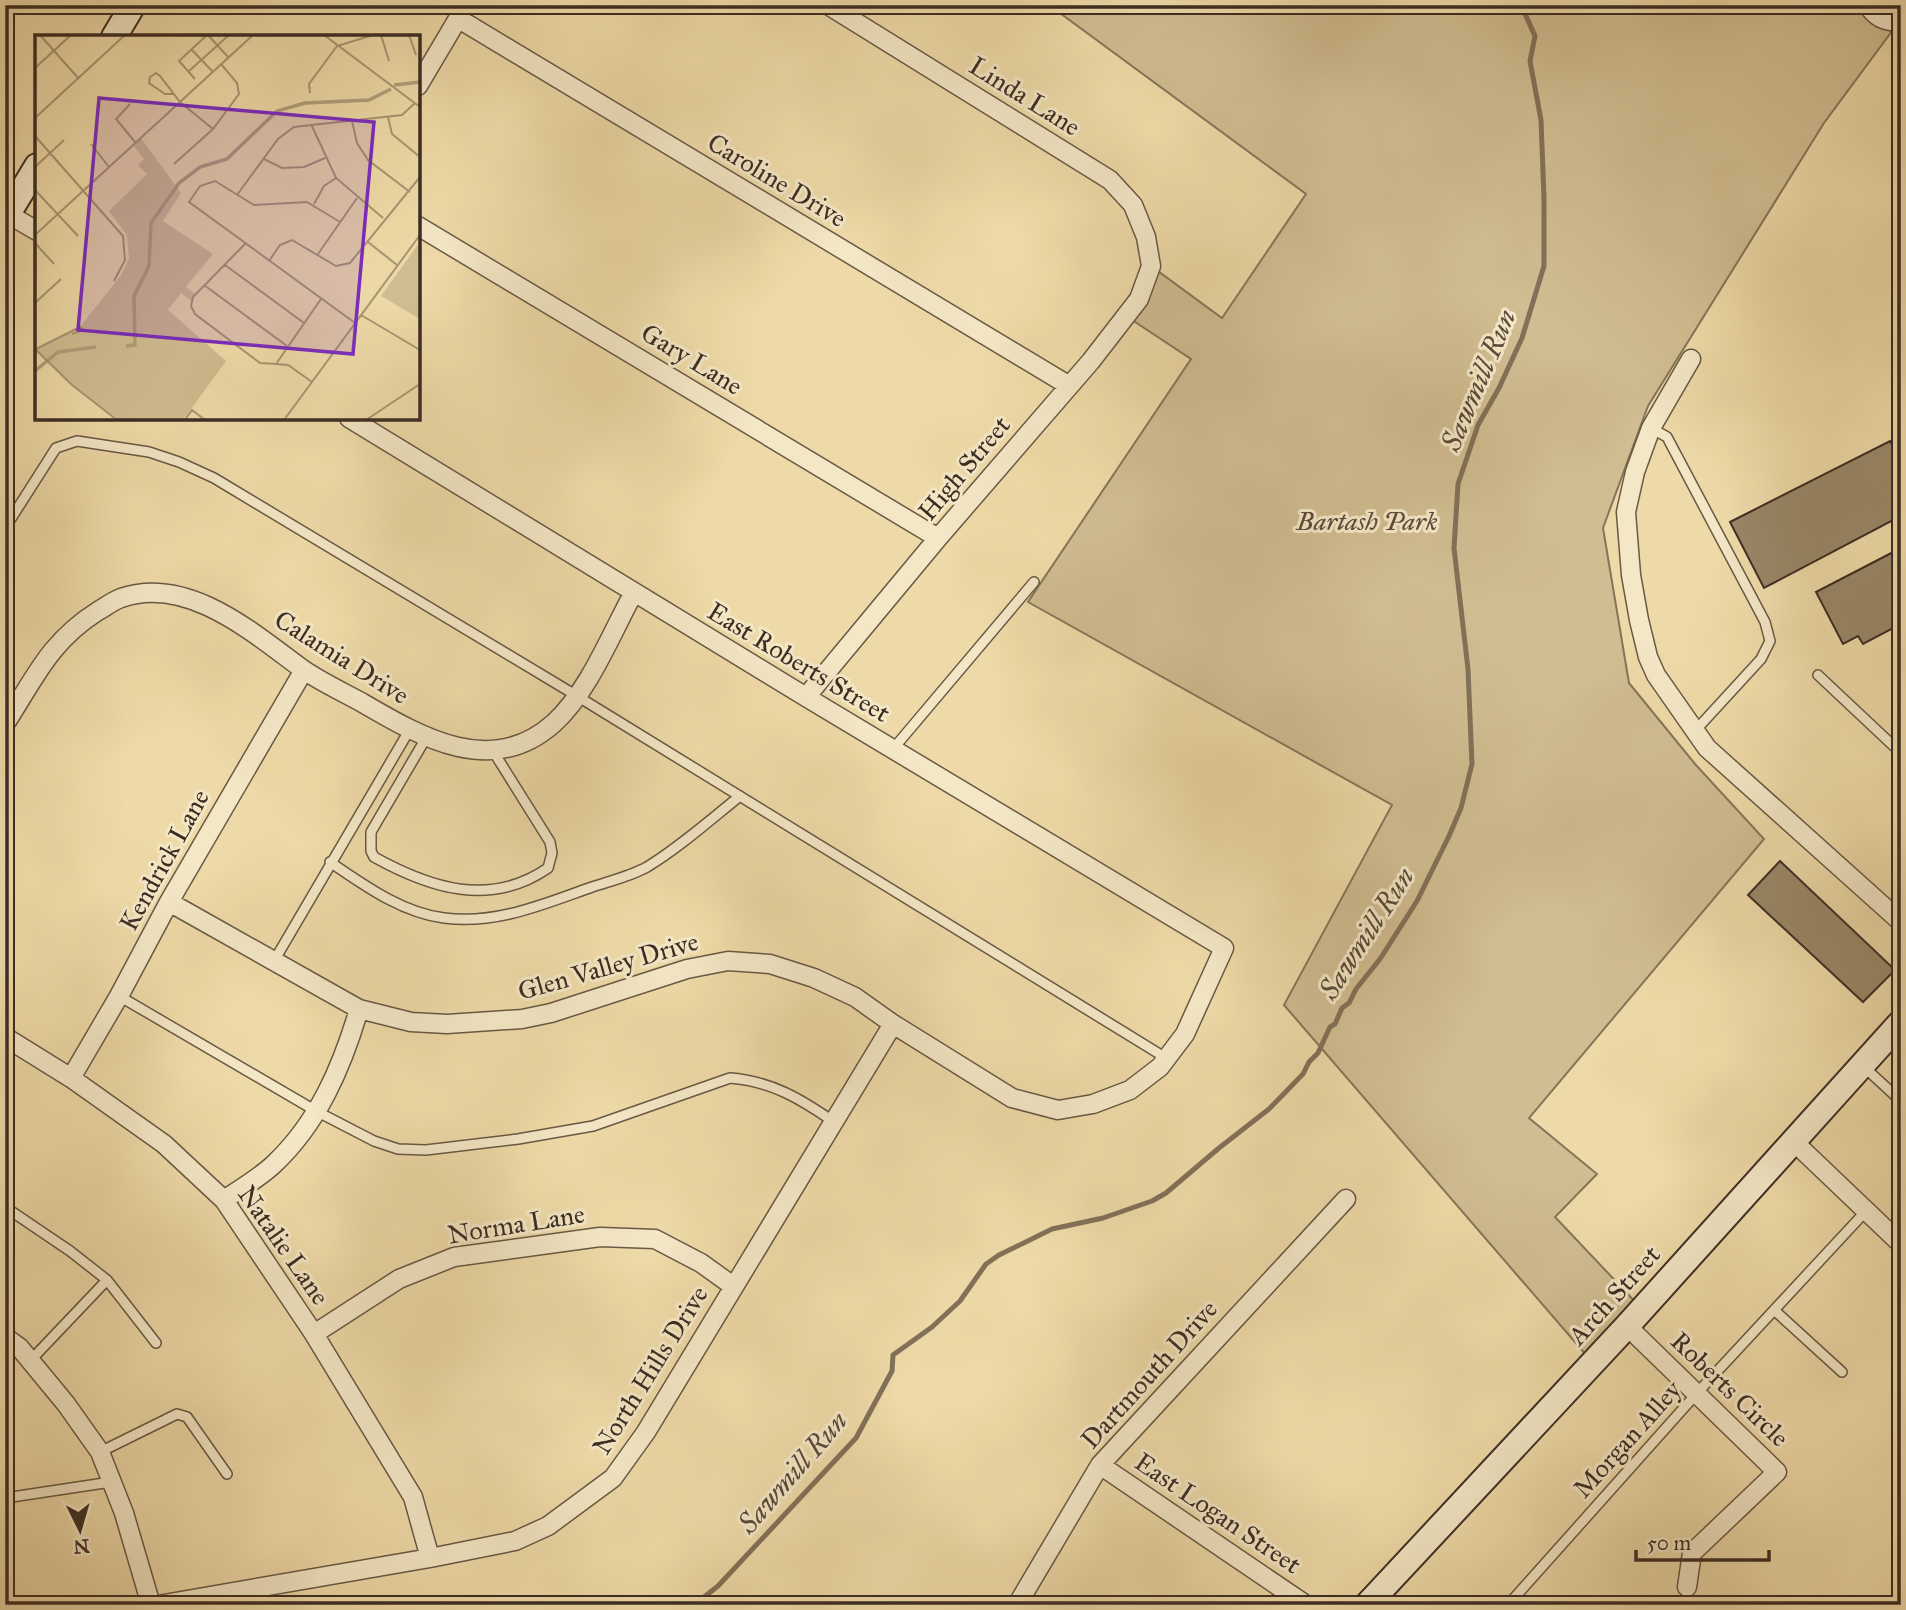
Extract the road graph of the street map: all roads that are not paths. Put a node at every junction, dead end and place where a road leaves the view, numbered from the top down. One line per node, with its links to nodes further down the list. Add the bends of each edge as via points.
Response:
1 (133, 5): 6 (street)
2 (828, 5): 12 (street, Linda Lane, via 1110,180 1133,205)
3 (1868, 5): 5 (street, via 1880,18)
4 (463, 12): 7 (street); 14 (street, Caroline Drive)
5 (1900, 22)
6 (115, 35)
7 (420, 83)
8 (35, 169): 9 (street)
9 (7, 216): 11 (street)
10 (420, 227): 18 (street, Gary Lane)
11 (35, 230)
12 (1151, 266): 14 (street, High Street, via 1139,299)
13 (1691, 359): 16 (street)
14 (1068, 385): 18 (street, High Street)
15 (352, 420): 20 (street, East Roberts Street)
16 (1651, 428): 26 (street, via 1634,472 1626,512 1632,575 1648,657); 26 (lane, via 1667,437 1765,622 1770,641 1761,659)
17 (5, 528): 23 (lane, via 56,448 77,441 149,452 214,478)
18 (938, 538): 24 (street, High Street)
19 (1034, 582): 28 (lane)
20 (634, 592): 23 (street, Calamia Drive); 24 (street, East Roberts Street)
21 (304, 670): 25 (street, Calamia Drive, via 201,603 174,595 120,598 79,624 54,648); 27 (street, Calamia Drive); 33 (street, Kendrick Lane)
22 (1818, 675): 30 (lane)
23 (577, 696): 29 (street, Calamia Drive, via 534,738); 31 (lane)
24 (806, 697): 28 (street, East Roberts Street)
25 (5, 724)
26 (1694, 732): 34 (street)
27 (418, 733): 29 (street, Calamia Drive, via 463,750); 29 (lane, via 370,832 371,851 374,857 424,882 456,890 510,885 538,875 548,868 552,853 550,842); 32 (lane)
28 (893, 749): 35 (street, East Roberts Street)
29 (493, 751)
30 (1901, 753)
31 (740, 796): 32 (lane, via 644,869 499,918 442,918 415,911); 42 (lane)
32 (330, 862): 36 (lane)
33 (169, 902): 36 (street, Glen Valley Drive); 37 (street, Kendrick Lane)
34 (1901, 922)
35 (1224, 948): 42 (street, Glen Valley Drive, via 1185,1034)
36 (274, 961): 38 (street, Glen Valley Drive)
37 (119, 996): 44 (street, Kendrick Lane); 46 (lane)
38 (359, 1009): 40 (street, Glen Valley Drive, via 423,1023 522,1019 728,961 770,964 814,978 855,997); 46 (street, via 347,1049)
39 (1901, 1022): 43 (street, Arch Street)
40 (893, 1024): 42 (street, Glen Valley Drive, via 1012,1098 1058,1110 1093,1104 1130,1090); 47 (street, North Hills Drive)
41 (5, 1037): 44 (street, Natalie Lane)
42 (1166, 1058)
43 (1862, 1065): 45 (lane); 48 (street, Arch Street)
44 (71, 1078): 50 (street, Natalie Lane, via 164,1144)
45 (1901, 1101)
46 (316, 1111): 47 (lane, via 374,1142 426,1150 593,1126 730,1077 778,1088); 50 (street, via 272,1167)
47 (834, 1122): 55 (street, North Hills Drive)
48 (1793, 1141): 52 (street); 57 (street, Arch Street)
49 (1346, 1199): 65 (street, Dartmouth Drive)
50 (224, 1200): 58 (street, Natalie Lane)
51 (5, 1207): 54 (lane)
52 (1866, 1211): 53 (street); 56 (lane, Morgan Alley)
53 (1901, 1244)
54 (107, 1280): 60 (lane); 61 (lane)
55 (733, 1286): 58 (street, Norma Lane, via 655,1239 600,1237 454,1257 400,1279); 69 (street, North Hills Drive, via 646,1433 613,1478 548,1526 515,1541)
56 (1774, 1310): 62 (lane); 63 (lane, Morgan Alley)
57 (1627, 1326): 63 (street, Roberts Circle); 75 (street, Arch Street)
58 (314, 1334): 69 (street, Natalie Lane, via 413,1497)
59 (5, 1336): 61 (street)
60 (156, 1343)
61 (30, 1361): 64 (street)
62 (1842, 1372)
63 (1698, 1392): 70 (street, Roberts Circle, via 1777,1472 1692,1553); 76 (lane, Morgan Alley)
64 (100, 1452): 66 (lane, via 177,1414 187,1417); 67 (street)
65 (1100, 1465): 73 (street, Dartmouth Drive); 74 (street, East Logan Street)
66 (227, 1475)
67 (111, 1482): 68 (lane); 71 (street)
68 (5, 1498)
69 (430, 1558): 72 (street, North Hills Drive)
70 (1687, 1587)
71 (151, 1605)
72 (158, 1605)
73 (1017, 1605)
74 (1306, 1605)
75 (1367, 1605)
76 (1507, 1605)

